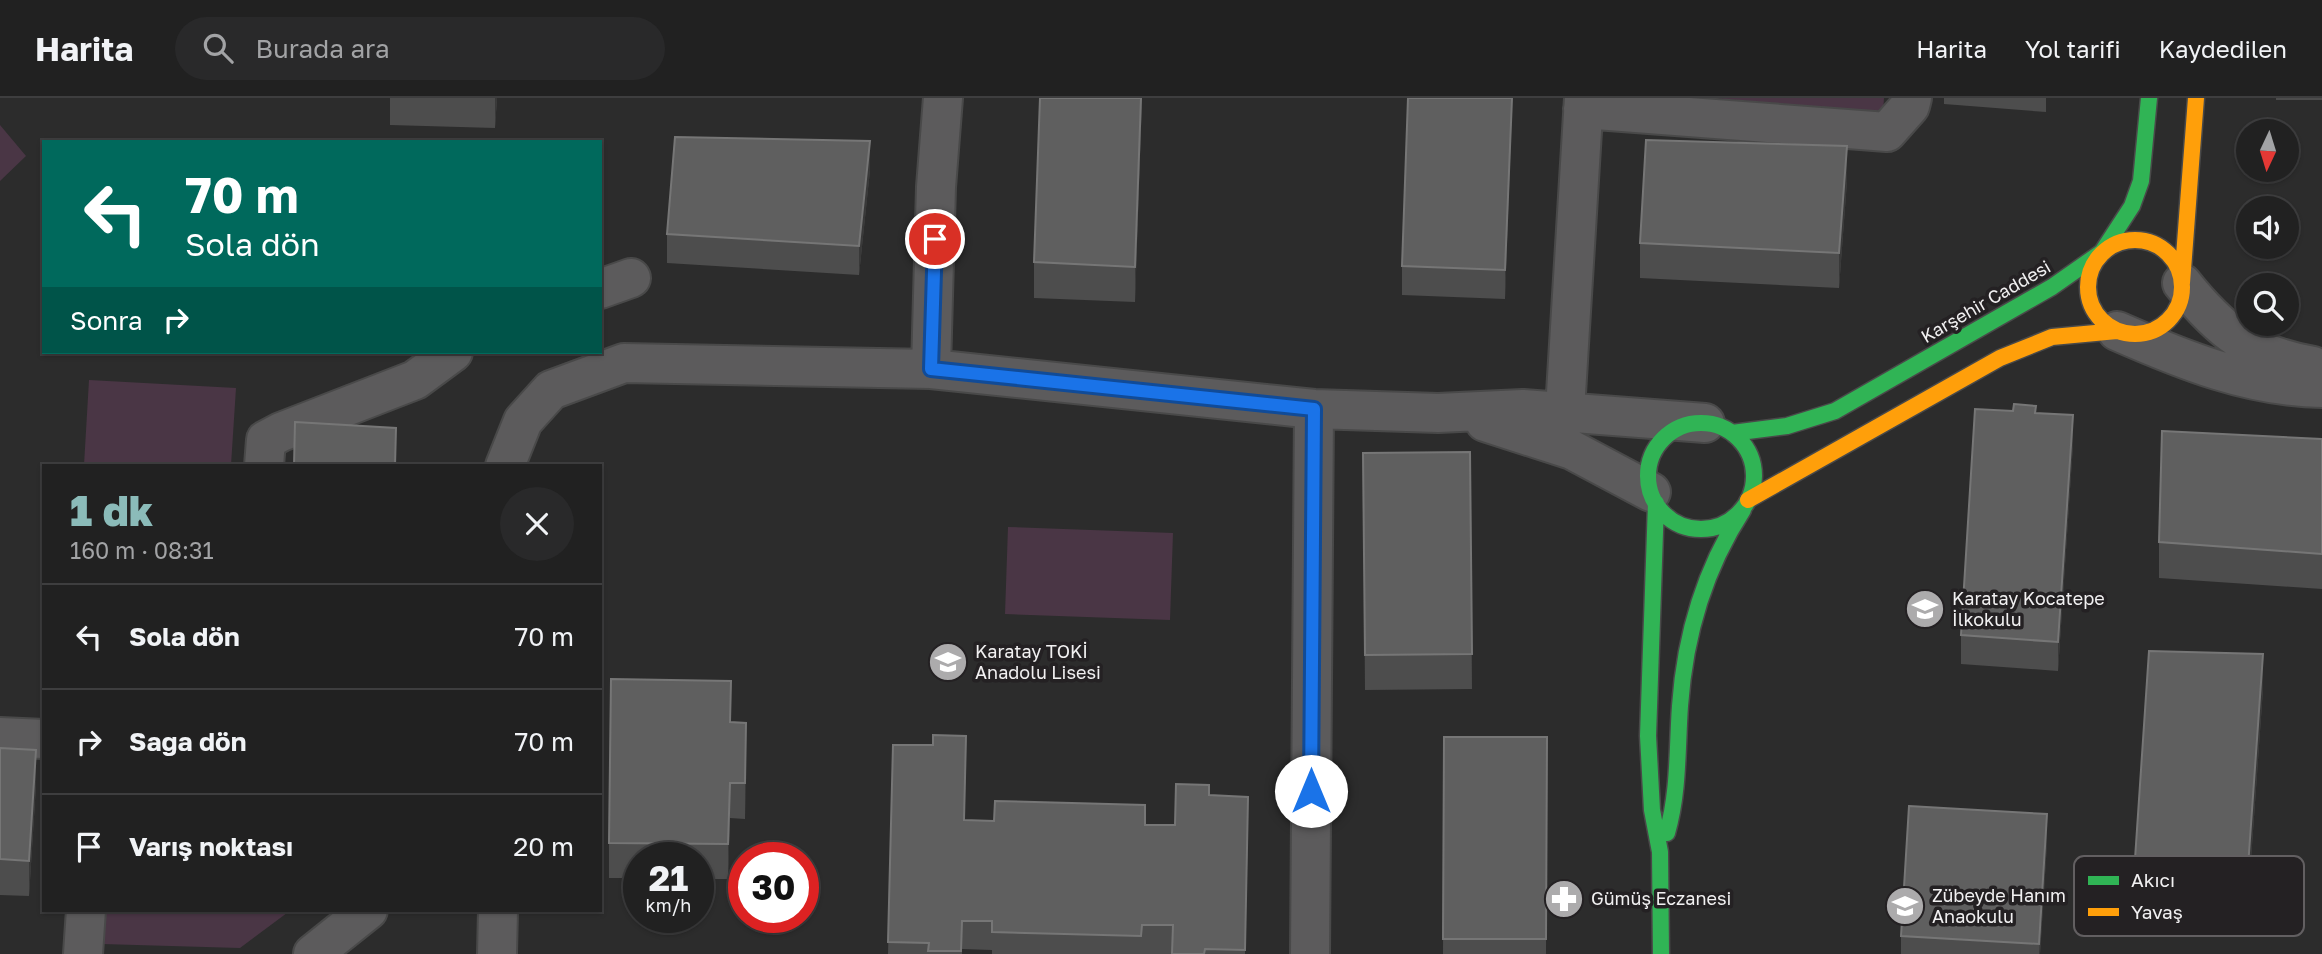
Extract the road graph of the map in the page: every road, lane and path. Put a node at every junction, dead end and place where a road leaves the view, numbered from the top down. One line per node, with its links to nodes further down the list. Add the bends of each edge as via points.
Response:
1 (943, 98): 11 (street)
2 (1912, 98): 5 (street, via 1887,132)
3 (2149, 98): 6 (street, Karşehir Caddesi, via 2141,181 2132,206)
4 (2196, 98): 7 (street)
5 (1583, 104): 14 (street)
6 (2102, 252): 7 (street, via 2129,239 2159,245 2175,262); 8 (street, via 2087,280 2088,296 2093,310); 16 (street, Karşehir Caddesi, via 2052,287 1835,411 1787,426)
7 (2182, 283): 8 (street, via 2175,314 2163,326 2133,334); 10 (street, via 2238,339 2264,355)
8 (2117, 331): 12 (street, via 2239,377); 20 (street, via 2052,337 2000,358)
9 (450, 354): 17 (street, via 415,380 266,440)
10 (2322, 368)
11 (931, 369): 13 (street); 18 (street, via 624,363 551,390 523,421)
12 (2322, 388)
13 (1314, 409): 15 (street); 30 (street)
14 (1565, 410): 15 (street, via 1485,409); 16 (street)
15 (1438, 414): 19 (street, via 1501,425 1572,450)
16 (1718, 428): 19 (street, via 1679,427 1660,443 1649,466); 20 (street, via 1746,447 1754,462 1755,479)
17 (264, 464)
18 (506, 464)
19 (1653, 498): 20 (street, via 1674,520 1698,529 1730,521); 23 (street, via 1648,736 1652,810)
20 (1745, 505): 23 (street, via 1705,575 1688,638 1681,676 1672,817)
21 (0, 737): 22 (street)
22 (42, 739)
23 (1660, 852): 31 (street)
24 (86, 912): 27 (street)
25 (366, 912): 28 (street)
26 (498, 912): 29 (street)
27 (83, 954)
28 (313, 954)
29 (497, 954)
30 (1310, 954)
31 (1661, 954)

